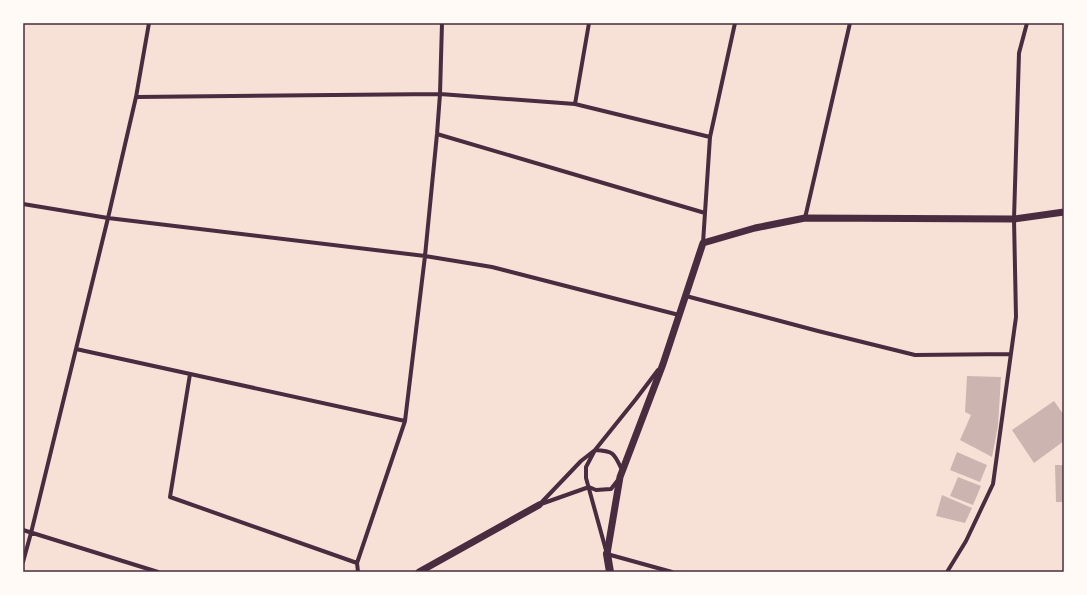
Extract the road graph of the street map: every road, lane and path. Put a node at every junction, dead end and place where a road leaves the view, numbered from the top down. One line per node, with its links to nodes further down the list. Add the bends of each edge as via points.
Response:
1 (149, 23): 8 (street)
2 (442, 23): 7 (street)
3 (589, 23): 9 (street)
4 (735, 23): 11 (street)
5 (850, 23): 16 (street)
6 (1027, 23): 17 (street, via 1019,53)
7 (440, 94): 8 (street); 9 (street); 10 (street)
8 (136, 97): 15 (street)
9 (575, 104): 11 (street)
10 (436, 134): 14 (street); 19 (street)
11 (710, 137): 14 (street)
12 (23, 204): 15 (street)
13 (1064, 212): 17 (street)
14 (705, 213): 18 (street)
15 (108, 218): 19 (street); 22 (street)
16 (805, 218): 17 (street); 18 (street, via 755,228)
17 (1014, 219): 23 (street, via 1016,317)
18 (703, 243): 20 (street)
19 (425, 256): 21 (street, via 492,267); 26 (street)
20 (686, 296): 21 (street); 23 (street, via 915,354)
21 (679, 315): 24 (street)
22 (76, 349): 25 (street); 32 (street)
23 (1011, 354): 41 (street, via 993,484 966,541)
24 (663, 364): 27 (street); 28 (street)
25 (190, 374): 26 (street); 35 (street, via 170,498)
26 (405, 421): 35 (street)
27 (595, 450): 28 (street, via 608,451 616,456); 29 (street, via 586,467); 30 (street)
28 (621, 473): 29 (street, via 611,489 596,490); 33 (street)
29 (589, 487): 30 (street); 33 (street)
30 (539, 505): 38 (street)
31 (23, 530): 32 (street)
32 (31, 533): 34 (street); 36 (street)
33 (607, 554): 39 (main road); 40 (street)
34 (23, 562)
35 (357, 563): 37 (street)
36 (158, 572)
37 (358, 572)
38 (419, 572)
39 (610, 572)
40 (672, 572)
41 (947, 572)

